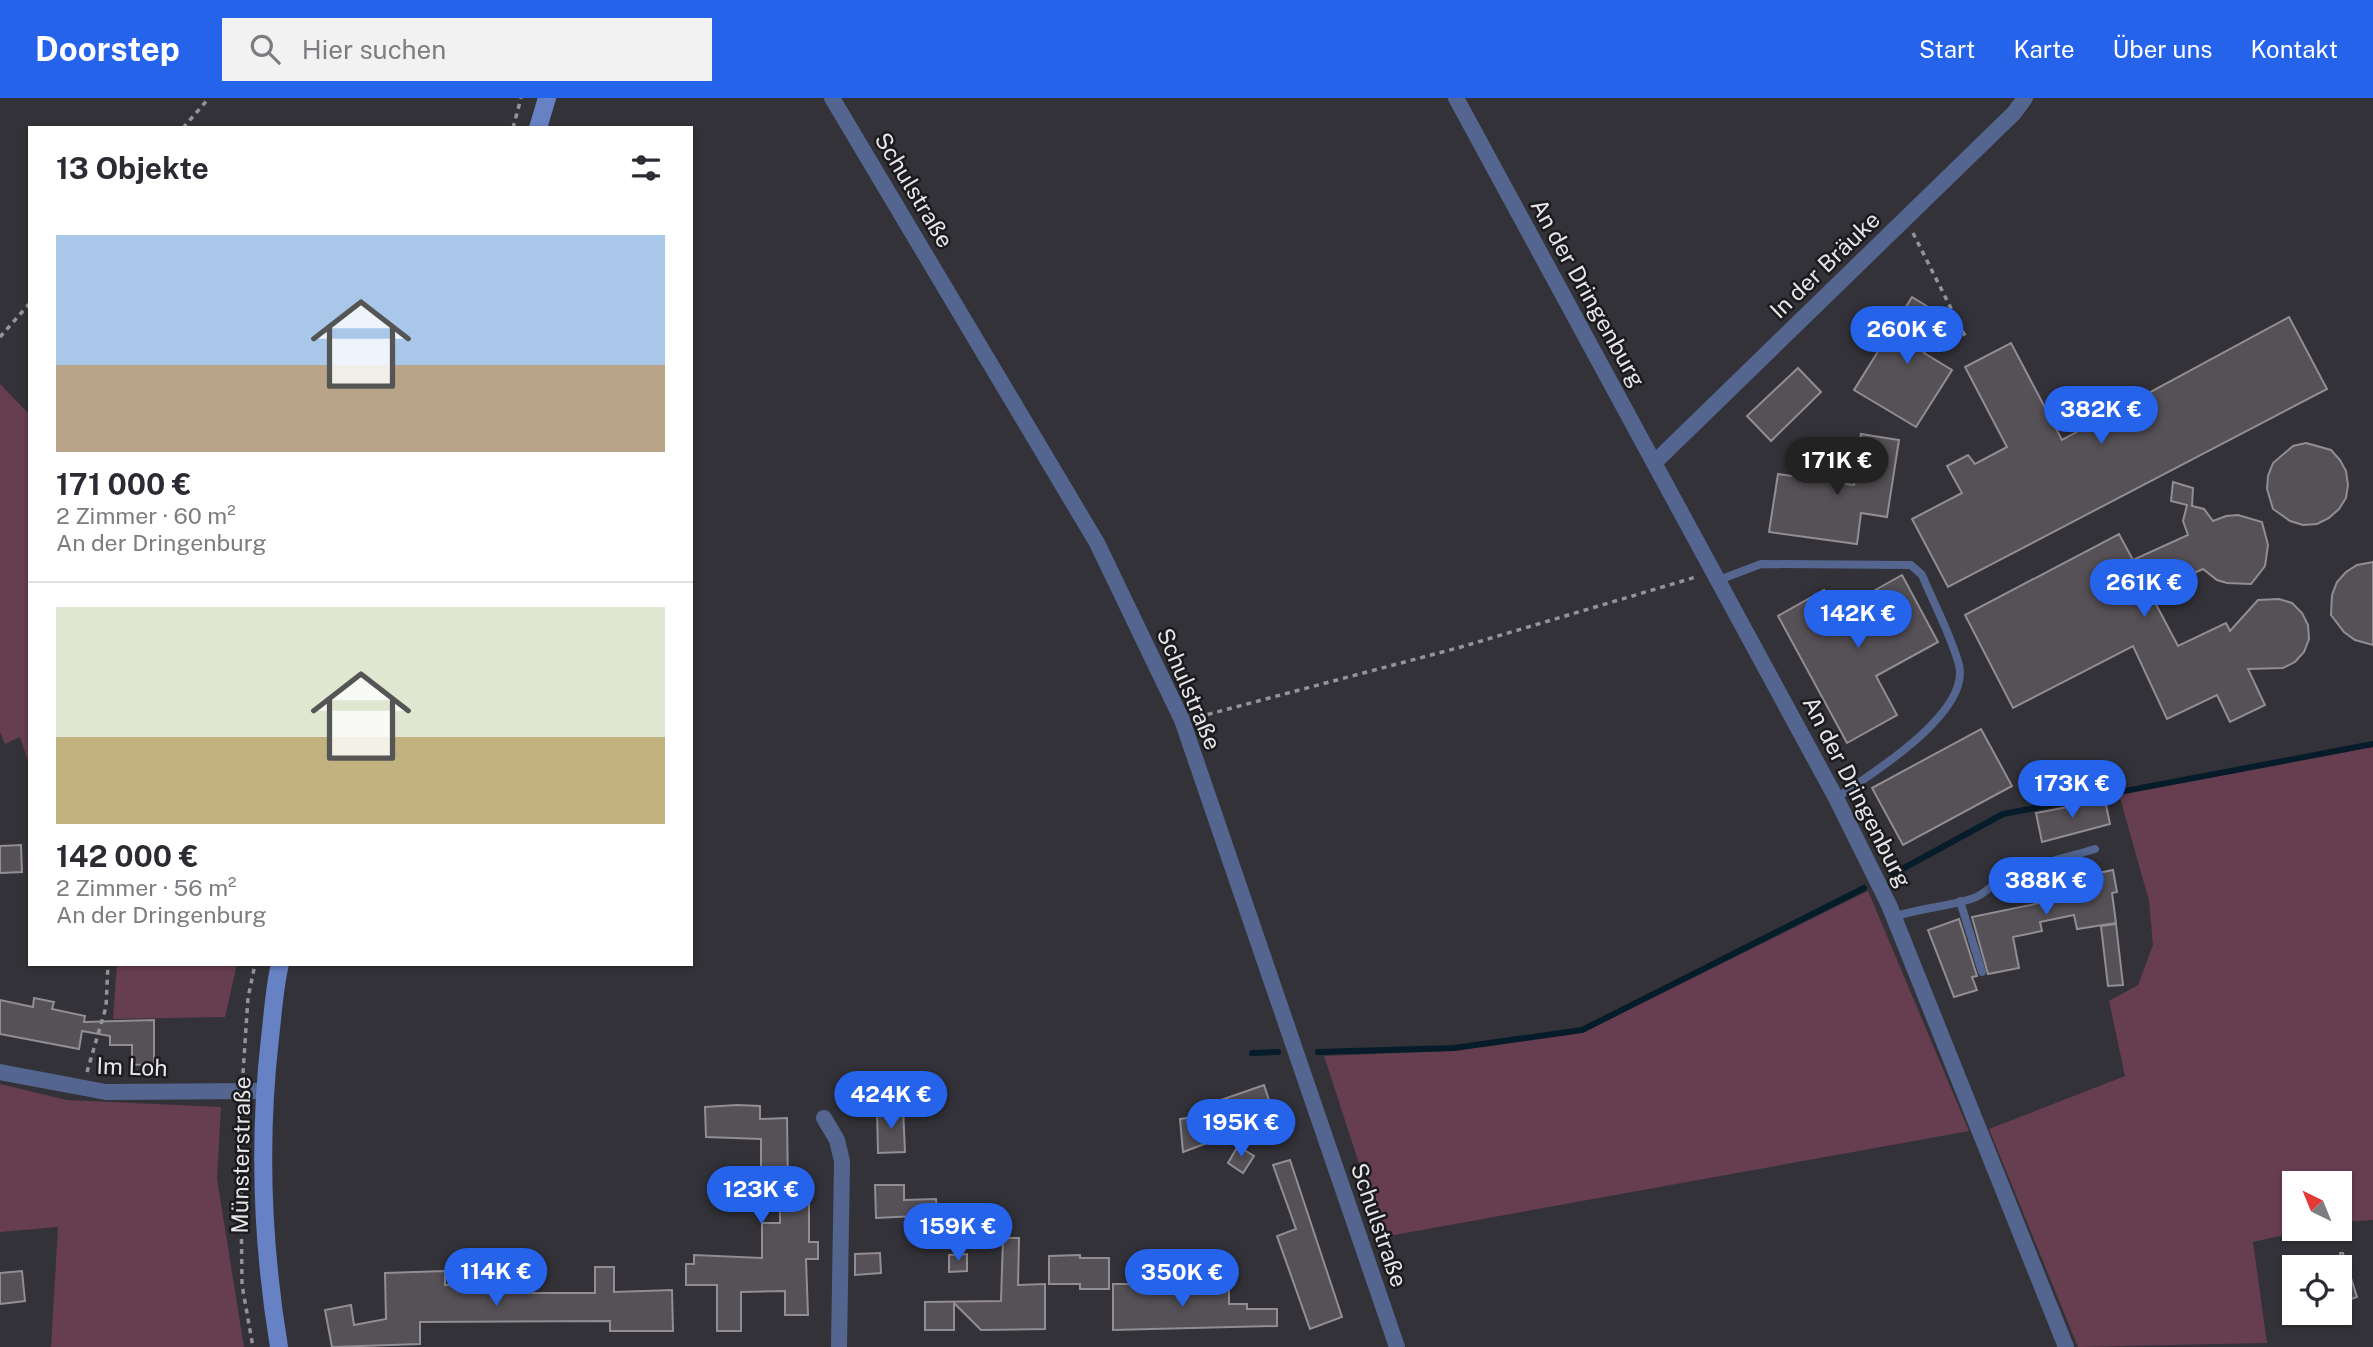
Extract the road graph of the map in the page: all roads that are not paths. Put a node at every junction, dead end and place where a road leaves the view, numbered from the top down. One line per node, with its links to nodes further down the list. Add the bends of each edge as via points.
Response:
1 (547, 98): 5 (main road)
2 (832, 98): 19 (street, Schulstraße, via 1097,543 1182,720)
3 (1456, 98): 6 (street, An der Dringenburg)
4 (2025, 98): 6 (street, In der Bräuke)
5 (539, 126)
6 (1654, 463): 7 (street, An der Dringenburg)
7 (1717, 576): 8 (street, An der Dringenburg); 8 (lane, via 1761,564 1911,565 1922,575 1959,667 1959,685 1944,712 1884,766)
8 (1836, 798): 11 (street, An der Dringenburg)
9 (2095, 849): 10 (lane, via 2017,872 1990,890)
10 (1960, 901): 11 (lane); 13 (lane)
11 (1894, 917): 20 (street, An der Dringenburg)
12 (280, 966): 15 (main road, Münsterstraße)
13 (1982, 972)
14 (0, 1072): 15 (street, Im Loh, via 106,1092)
15 (264, 1091): 17 (main road, Münsterstraße, via 261,1191)
16 (824, 1118): 18 (street, via 842,1161)
17 (279, 1347)
18 (839, 1347)
19 (1397, 1347)
20 (2066, 1347)

